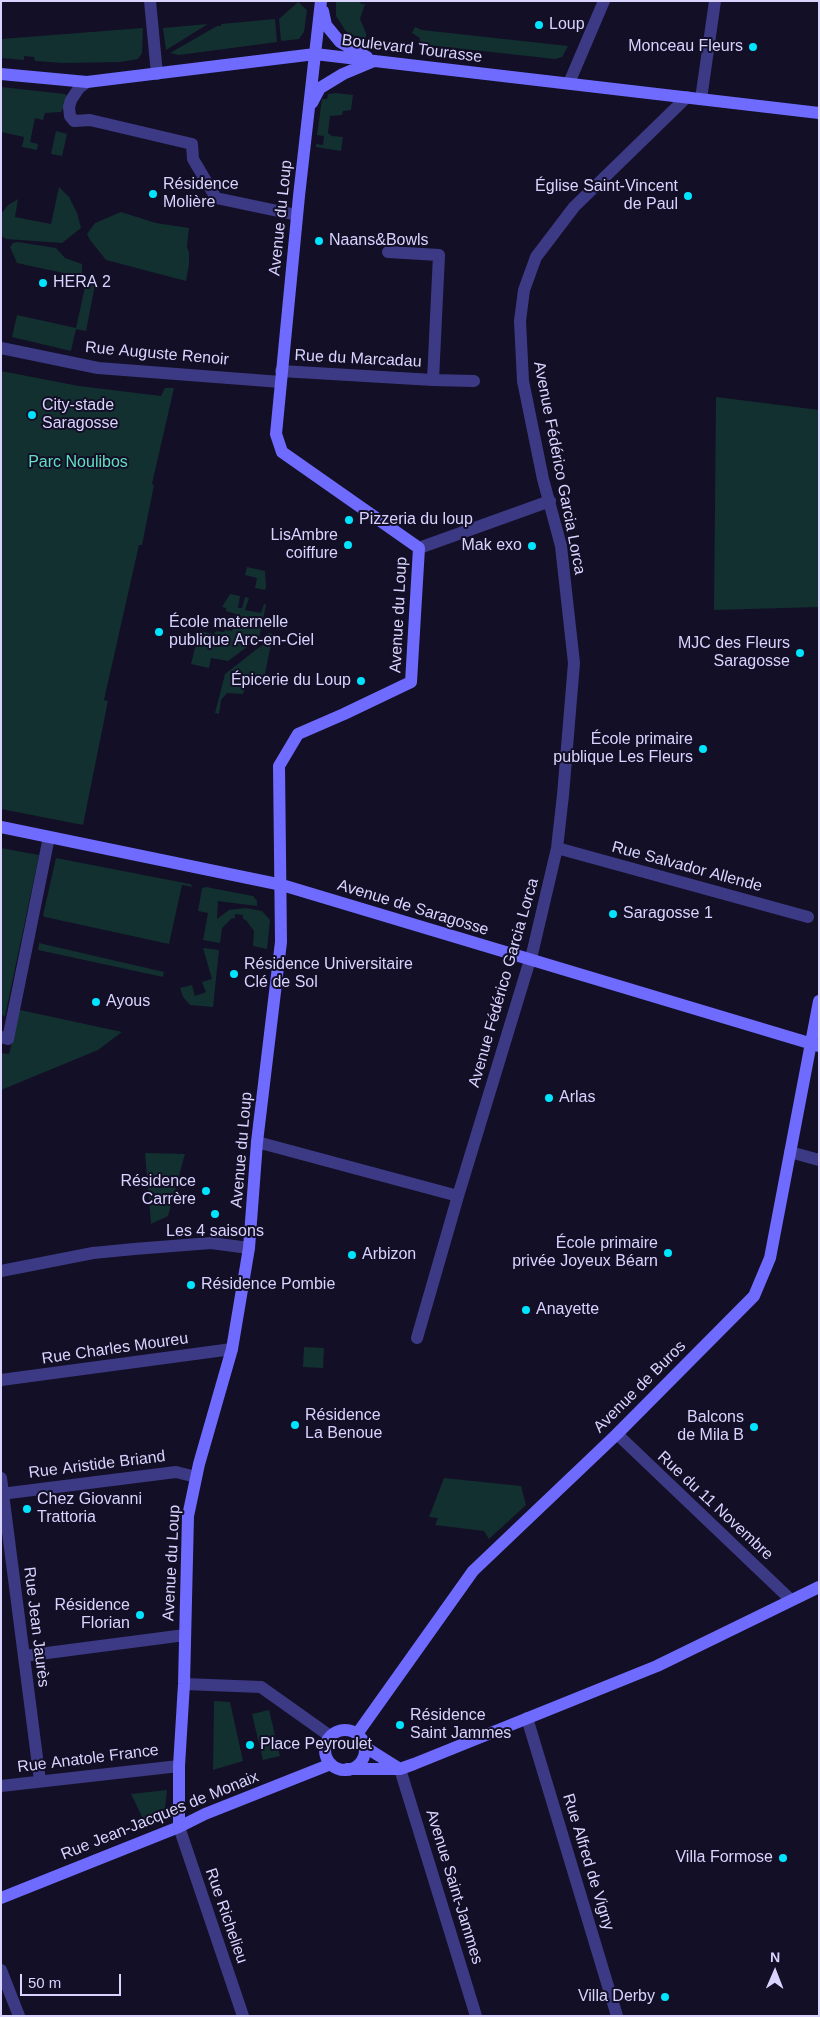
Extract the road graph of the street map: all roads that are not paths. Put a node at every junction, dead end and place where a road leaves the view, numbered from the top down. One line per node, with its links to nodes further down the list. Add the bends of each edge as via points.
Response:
1 (150, 1): 8 (street)
2 (321, 1): 5 (street, Avenue du Loup); 6 (street, via 326,25 340,42)
3 (604, 1): 10 (street)
4 (715, 1): 12 (street)
5 (315, 54): 6 (street, Boulevard Tourasse); 8 (street, Boulevard Tourasse); 13 (street, Avenue du Loup)
6 (374, 61): 10 (street, Boulevard Tourasse); 13 (street, via 320,88)
7 (1, 74): 9 (street, Boulevard Tourasse)
8 (157, 74): 9 (street, Boulevard Tourasse)
9 (87, 82): 15 (street, via 71,100 70,116 74,121 90,120 192,144 193,159 216,198)
10 (569, 84): 11 (street, Boulevard Tourasse)
11 (687, 97): 12 (street, Boulevard Tourasse); 21 (street, Avenue Fédérico Garcia Lorca, via 574,207 536,257 524,290 520,322 523,381)
12 (702, 99): 14 (street, Boulevard Tourasse)
13 (308, 111): 15 (street, Avenue du Loup)
14 (819, 113)
15 (297, 214): 18 (street, Avenue du Loup)
16 (388, 252): 19 (street, Rue du Marcadau, via 439,255)
17 (1, 348): 18 (street, Rue Auguste Renoir, via 98,368)
18 (281, 376): 19 (street, Rue du Marcadau); 22 (street, Avenue du Loup, via 276,434 282,452)
19 (433, 380): 20 (street, Rue du Marcadau)
20 (474, 381)
21 (550, 500): 22 (street, Avenue du Loup); 25 (street, Avenue Fédérico Garcia Lorca, via 561,546 574,663)
22 (419, 548): 26 (street, Avenue du Loup, via 411,682 298,734 279,766)
23 (1, 827): 24 (street, Avenue de Saragosse)
24 (49, 837): 26 (street, Avenue de Saragosse); 30 (street, via 8,1039)
25 (557, 848): 27 (street, Rue Salvador Allende); 28 (street, Avenue Fédérico Garcia Lorca)
26 (282, 886): 28 (street, Avenue de Saragosse); 32 (street, Avenue du Loup, via 281,942)
27 (808, 917)
28 (530, 960): 31 (street, Avenue de Saragosse); 35 (street, Avenue Fédérico Garcia Lorca)
29 (819, 1001): 31 (street, Avenue de Buros)
30 (1, 1037)
31 (814, 1045): 33 (street, Avenue de Buros)
32 (257, 1142): 35 (street); 36 (street, Avenue du Loup)
33 (790, 1152): 34 (street); 41 (street, Avenue de Buros, via 770,1258 754,1296)
34 (819, 1160)
35 (458, 1196): 38 (street, Avenue Fédérico Garcia Lorca)
36 (249, 1248): 37 (street, via 211,1243 134,1249); 39 (street, Avenue du Loup)
37 (1, 1272)
38 (417, 1338)
39 (232, 1349): 40 (street, Rue Charles Moureu); 42 (street, Avenue du Loup)
40 (1, 1380)
41 (617, 1434): 46 (street, Rue du 11 Novembre); 51 (street, Avenue de Buros, via 473,1571)
42 (196, 1476): 44 (street, Rue Aristide Briand, via 176,1472); 47 (street, Avenue du Loup, via 188,1516)
43 (1, 1478): 44 (street, Rue Jean Jaurès)
44 (2, 1493): 48 (street, Rue Jean Jaurès)
45 (819, 1587): 46 (street)
46 (792, 1600): 50 (street, via 658,1666)
47 (185, 1635): 48 (street); 49 (street, Avenue du Loup)
48 (24, 1656): 58 (street, Rue Jean Jaurès)
49 (184, 1684): 52 (street, via 260,1687); 55 (street, Avenue du Loup)
50 (527, 1718): 57 (street); 66 (street, Rue Alfred de Vigny)
51 (357, 1734): 52 (street, via 340,1730); 53 (street)
52 (330, 1736): 54 (street, via 325,1748)
53 (365, 1747): 56 (street, via 358,1764); 57 (street)
54 (331, 1764): 56 (street); 60 (street, Rue Jean-Jacques de Monaix)
55 (179, 1766): 58 (street, Rue Anatole France); 60 (street, Avenue du Loup)
56 (347, 1769): 57 (street)
57 (400, 1769): 65 (street, Avenue Saint-Jammes)
58 (40, 1781): 59 (street, Rue Anatole France)
59 (1, 1786)
60 (179, 1827): 61 (street, Rue Jean-Jacques de Monaix); 64 (street, Rue Richelieu)
61 (1, 1898)
62 (1, 1970): 63 (street)
63 (19, 2016)
64 (242, 2016)
65 (476, 2016)
66 (617, 2016)

